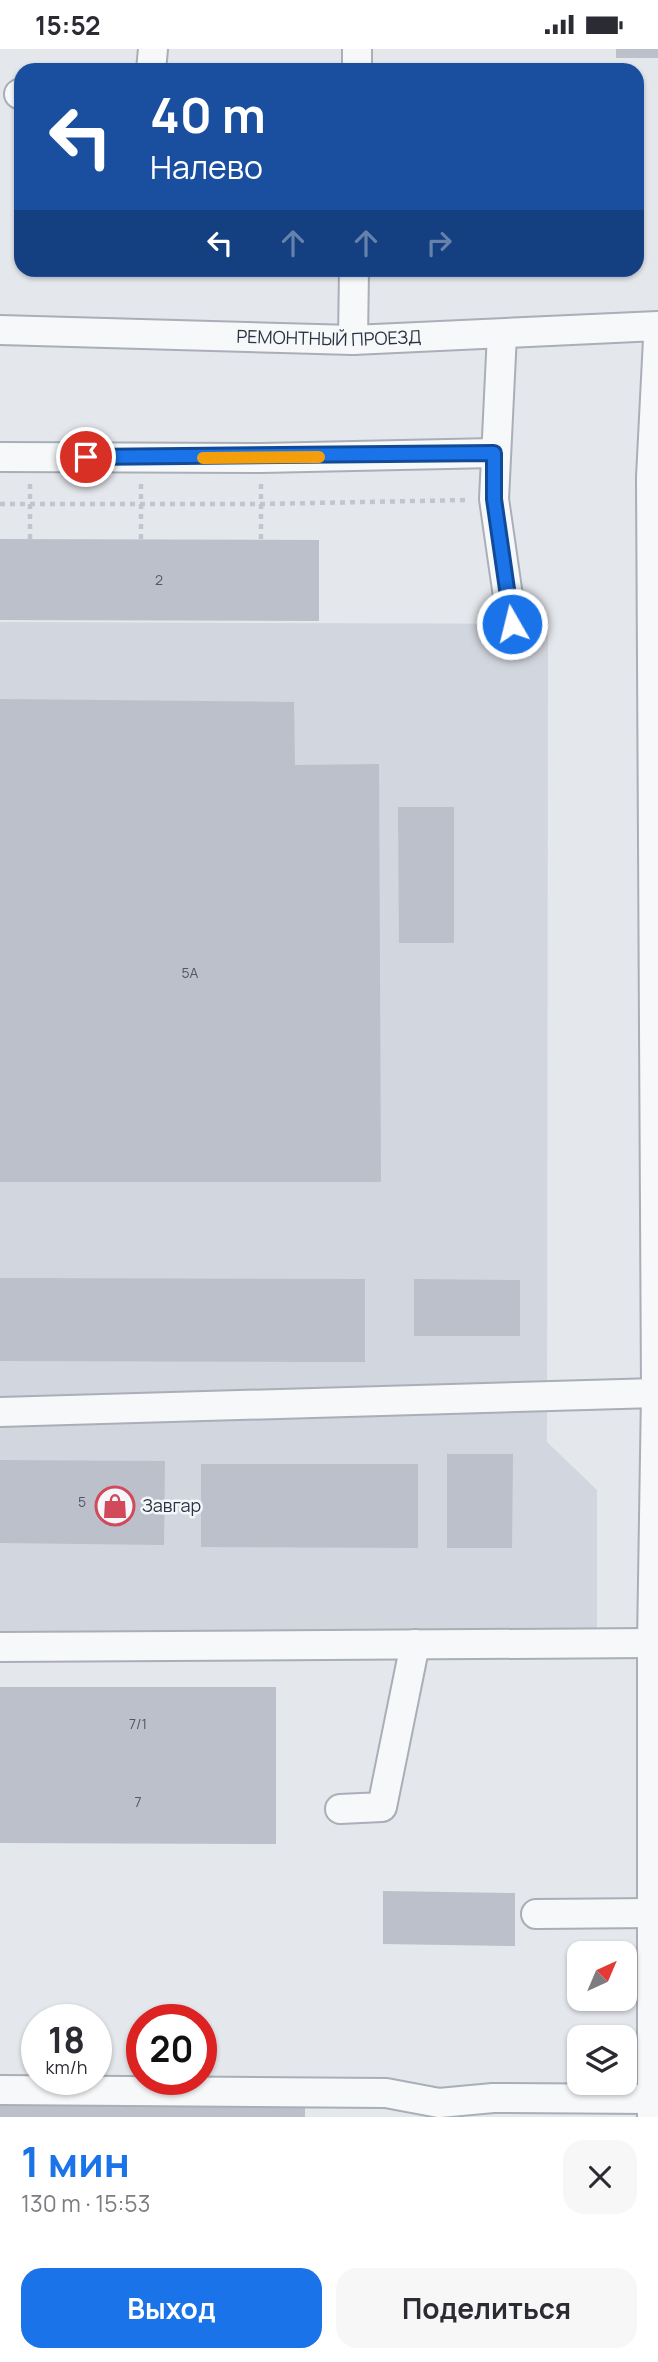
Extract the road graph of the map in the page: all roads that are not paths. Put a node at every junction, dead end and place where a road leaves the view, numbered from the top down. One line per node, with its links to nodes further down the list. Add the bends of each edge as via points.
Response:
1 (354, 277): 6 (street)
2 (658, 326): 4 (street, РЕМОНТНЫЙ ПРОЕЗД)
3 (0, 330): 6 (street, РЕМОНТНЫЙ ПРОЕЗД)
4 (502, 334): 6 (street, РЕМОНТНЫЙ ПРОЕЗД); 7 (street)
5 (658, 339): 10 (street, via 651,477)
6 (353, 340)
7 (494, 453): 8 (street); 9 (street, via 494,499)
8 (0, 457)
9 (512, 624)
10 (656, 1091): 11 (street)
11 (657, 1309): 12 (street)
12 (656, 1393): 13 (street); 14 (street)
13 (0, 1412)
14 (652, 1643): 15 (street); 18 (street)
15 (415, 1644): 16 (street); 17 (street, via 382,1807)
16 (1, 1647)
17 (340, 1809)
18 (652, 1913): 19 (street); 22 (street)
19 (536, 1915)
20 (0, 2090): 23 (street, via 386,2093)
21 (493, 2108): 22 (street); 23 (street)
22 (652, 2108)
23 (439, 2110)

